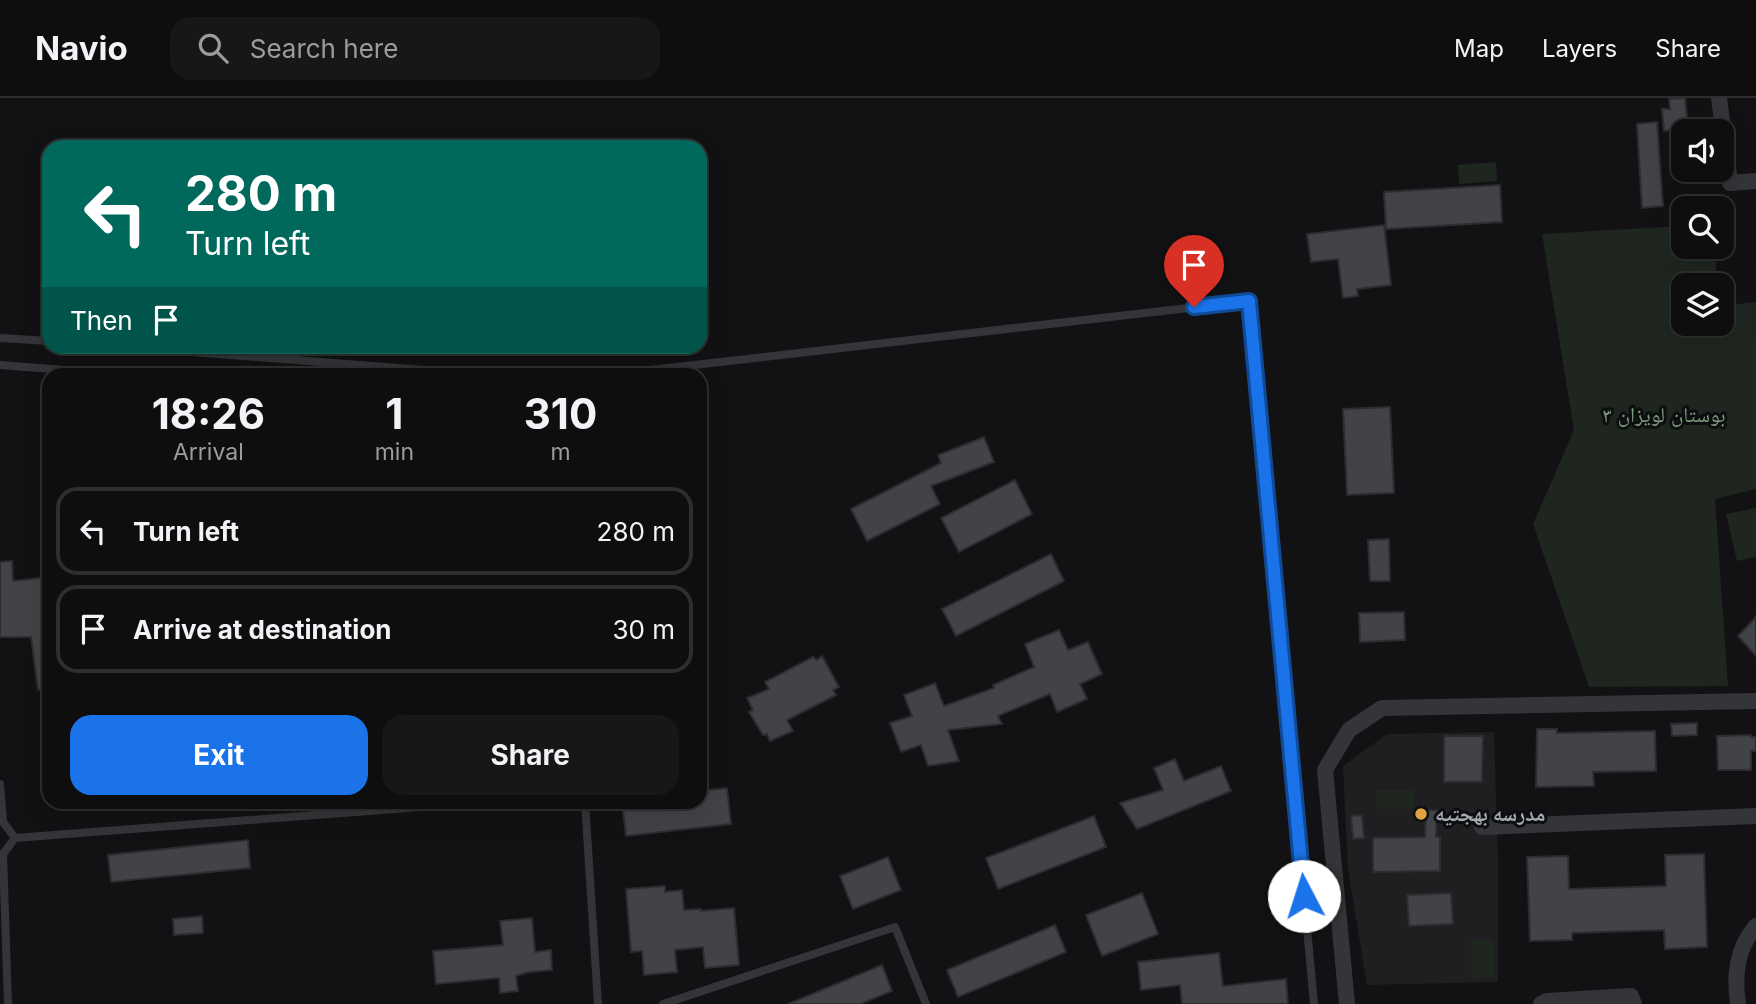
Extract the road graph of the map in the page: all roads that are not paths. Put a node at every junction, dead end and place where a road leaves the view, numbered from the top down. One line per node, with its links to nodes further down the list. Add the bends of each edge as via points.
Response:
1 (1720, 98): 2 (street, via 1730,183)
2 (1756, 181)
3 (0, 338): 4 (lane)
4 (42, 341)
5 (217, 354): 8 (lane)
6 (0, 365): 7 (lane)
7 (42, 368)
8 (398, 368)
9 (668, 368): 24 (lane, via 1249,301)
10 (1756, 701): 25 (street, via 1382,708 1349,730 1325,770)
11 (0, 784): 15 (lane)
12 (394, 809): 17 (lane)
13 (585, 809): 21 (lane)
14 (1756, 816): 16 (street)
15 (2, 823): 17 (lane)
16 (1482, 827)
17 (15, 838): 18 (lane)
18 (2, 851): 20 (lane)
19 (1756, 926): 28 (street, via 1740,954 1735,981)
20 (8, 1004)
21 (598, 1004)
22 (663, 1004): 23 (lane, via 895,927)
23 (926, 1004)
24 (1314, 1004)
25 (1347, 1004)
26 (1541, 1004): 27 (street, via 1632,996)
27 (1634, 1004)
28 (1738, 1004)

